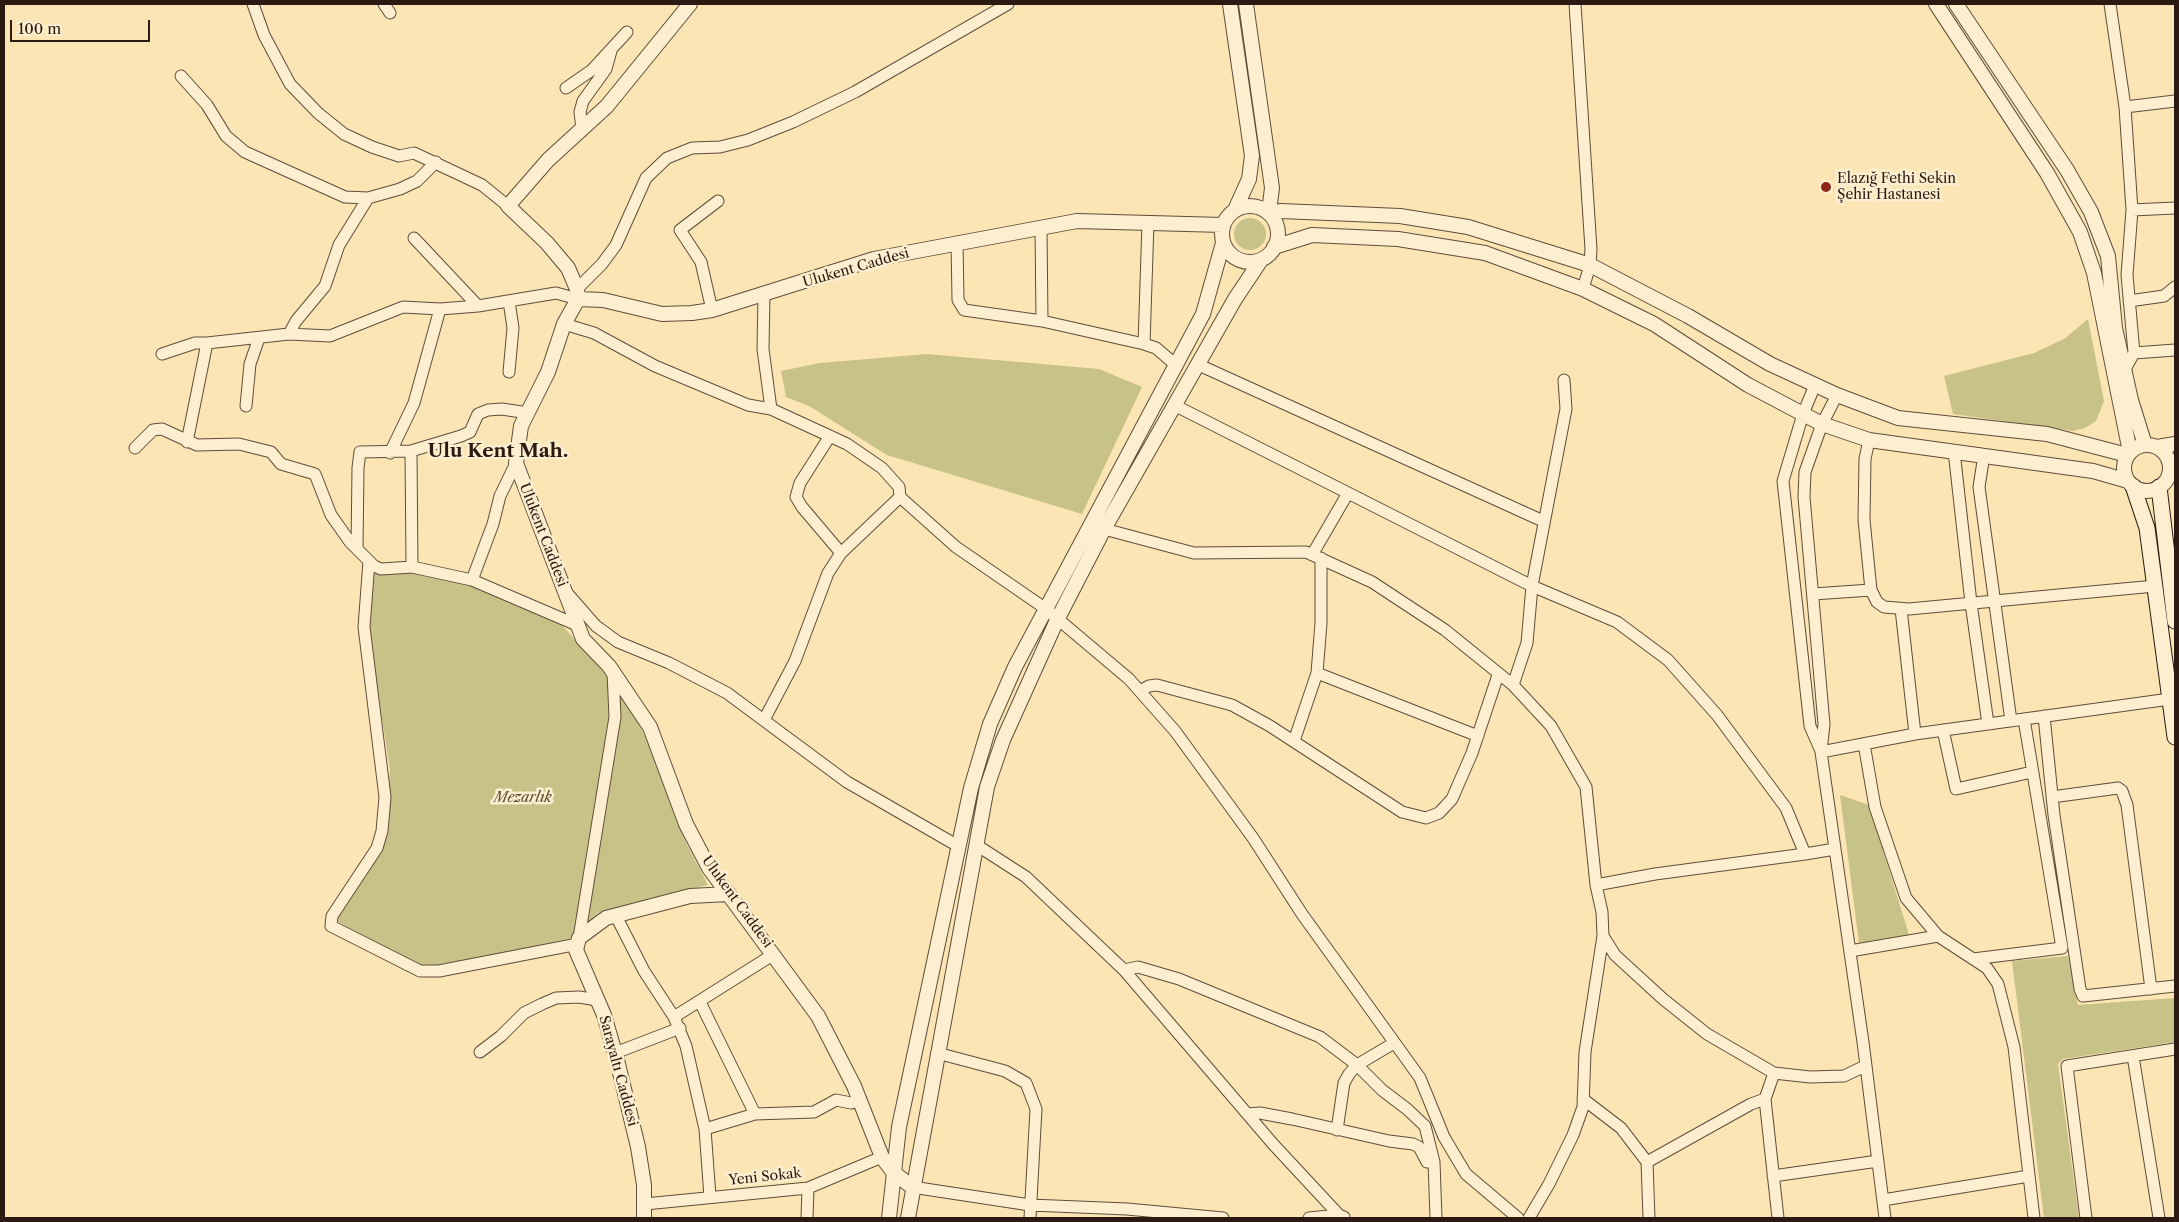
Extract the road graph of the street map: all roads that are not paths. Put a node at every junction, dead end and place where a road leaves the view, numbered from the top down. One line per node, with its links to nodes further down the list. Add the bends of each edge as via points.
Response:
1 (253, 4): 17 (street, via 264,35 290,84 318,113 344,134 372,147 399,156 414,153)
2 (690, 4): 16 (street, via 607,106)
3 (1008, 4): 36 (street, via 855,92 794,122 748,140 720,147 692,148 667,158 646,178 616,245)
4 (1230, 4): 22 (street, via 1252,156 1249,179)
5 (1246, 4): 24 (street, via 1271,179 1272,196)
6 (1575, 4): 33 (street, via 1591,233)
7 (1936, 4): 74 (street, via 2048,173 2080,232 2094,273)
8 (1956, 4): 54 (street, via 2067,170 2091,212 2108,256 2116,328)
9 (2110, 4): 15 (street)
10 (627, 32): 11 (street)
11 (611, 51): 13 (street, via 592,70); 16 (street, via 606,69 583,101 580,112)
12 (181, 76): 18 (street, via 207,105 226,136 245,152 346,197)
13 (566, 88)
14 (2175, 101): 15 (street)
15 (2125, 107): 23 (street)
16 (582, 129): 20 (street, via 548,160)
17 (436, 162): 18 (street, via 417,181); 20 (street, via 482,185)
18 (368, 198): 45 (street, via 339,245 325,286)
19 (718, 201): 42 (street, via 680,230 701,262)
20 (508, 206): 36 (street, via 568,268)
21 (2175, 208): 23 (street)
22 (1235, 210): 24 (street, via 1252,206); 26 (street)
23 (2132, 210): 39 (street, via 2127,254)
24 (1268, 212): 31 (street, via 1278,230); 33 (street, via 1400,216 1468,227)
25 (1148, 222): 26 (street, Ulukent Caddesi); 27 (street, Ulukent Caddesi, via 1078,222); 48 (street)
26 (1224, 225): 30 (street)
27 (1041, 228): 29 (street, Ulukent Caddesi); 43 (street)
28 (414, 238): 40 (street)
29 (957, 242): 37 (street, Ulukent Caddesi, via 874,259); 43 (street, via 958,300 964,310)
30 (1223, 243): 32 (street, via 1234,258 1252,262); 53 (street, via 1204,314)
31 (1274, 247): 32 (street); 35 (street, via 1312,235 1398,239 1484,253)
32 (1261, 260): 52 (street, via 1235,299)
33 (1590, 265): 35 (street); 57 (street, via 1688,316 1770,364)
34 (2175, 287): 39 (street, via 2164,296)
35 (1583, 289): 63 (street, via 1654,324 1748,385)
36 (577, 294): 38 (street, via 556,293); 42 (street, Ulukent Caddesi, via 662,314); 44 (street, Ulukent Caddesi)
37 (764, 295): 42 (street, Ulukent Caddesi); 61 (street, via 763,348)
38 (509, 301): 40 (street); 55 (street, via 514,328)
39 (2129, 301): 50 (street)
40 (478, 306): 41 (street)
41 (440, 308): 45 (street, via 403,307 330,336); 73 (street, via 414,403)
42 (712, 310)
43 (1042, 321): 48 (street)
44 (564, 324): 61 (street, via 594,333 655,366 748,405); 62 (street, Ulukent Caddesi, via 548,372)
45 (289, 334): 46 (street)
46 (259, 338): 47 (street); 59 (street, via 250,364)
47 (207, 343): 51 (street, via 195,342); 67 (street)
48 (1144, 344): 53 (street, via 1156,348)
49 (2175, 350): 50 (street)
50 (2134, 353): 54 (street)
51 (162, 354)
52 (1199, 365): 60 (street); 81 (street)
53 (1177, 366): 97 (street)
54 (2125, 369): 69 (street, via 2131,400)
55 (509, 372)
56 (1564, 380): 81 (street, via 1566,408)
57 (1815, 385): 58 (street); 63 (street)
58 (1837, 395): 64 (street); 74 (street, via 1898,418 2047,434)
59 (246, 406)
60 (1176, 406): 79 (street); 82 (street)
61 (771, 409): 65 (street)
62 (528, 413): 71 (street, via 488,410 478,414 470,432); 76 (street, Ulukent Caddesi, via 521,426)
63 (1803, 414): 64 (street); 118 (street, via 1783,481 1810,726)
64 (1822, 424): 66 (street); 93 (street, via 1805,472 1804,497)
65 (830, 436): 80 (street, via 882,468 898,487); 84 (street, via 800,483 796,497)
66 (1869, 440): 72 (street); 92 (street, via 1864,459 1864,520)
67 (187, 442): 70 (street, via 162,429 153,430); 83 (street, via 197,445 239,444 256,448 271,452 281,464 315,474 331,514)
68 (2175, 444): 69 (street)
69 (2151, 446): 74 (street); 77 (street, via 2162,450 2169,462)
70 (135, 448)
71 (411, 451): 73 (street); 87 (street)
72 (1954, 451): 75 (street); 95 (street)
73 (390, 452): 83 (street, via 360,452)
74 (2129, 454): 78 (street, via 2124,468)
75 (1984, 455): 78 (street, via 2093,471); 94 (street, via 1979,487)
76 (516, 463): 88 (street, via 500,496); 91 (street, Ulukent Caddesi)
77 (2168, 479): 78 (street, via 2146,491); 99 (main road)
78 (2130, 484): 90 (main road, via 2147,528)
79 (1348, 493): 85 (street); 89 (street)
80 (900, 497): 84 (street); 97 (street, via 956,547)
81 (1543, 521): 89 (street)
82 (1104, 529): 85 (street, via 1194,553 1306,552); 98 (street)
83 (357, 549): 86 (street)
84 (841, 553): 109 (street, via 828,573 795,661)
85 (1317, 556): 102 (street, via 1321,623); 103 (street, via 1372,582 1445,630)
86 (369, 561): 87 (street, via 381,569); 130 (street, via 364,627 385,796 382,831 377,848 332,916 331,926 420,971 439,971)
87 (412, 567): 88 (street)
88 (472, 580): 100 (street)
89 (1532, 586): 104 (street, via 1527,643); 124 (street, via 1618,622 1668,660 1717,714 1786,808)
90 (2155, 586): 94 (street); 106 (main road)
91 (563, 587): 100 (street, Ulukent Caddesi); 109 (street, via 596,626 618,642 669,663 727,693)
92 (1871, 590): 93 (street); 96 (street, via 1877,602 1884,607)
93 (1813, 594): 118 (street, via 1824,724)
94 (1994, 601): 95 (street); 110 (street)
95 (1971, 603): 96 (street); 111 (street)
96 (1901, 609): 113 (street)
97 (1046, 610): 98 (street); 121 (street, via 1015,667 990,724 970,788)
98 (1057, 620): 105 (street); 122 (street, via 1003,740 987,787)
99 (2175, 621)
100 (577, 625): 101 (street, Ulukent Caddesi, via 583,639)
101 (613, 672): 126 (street, Ulukent Caddesi, via 650,728 686,824 710,868); 130 (street, via 616,717)
102 (1317, 673): 114 (street); 116 (street)
103 (1498, 675): 104 (street); 114 (street)
104 (1513, 685): 125 (street, via 1551,726 1586,787)
105 (1140, 691): 116 (street, via 1158,685 1232,705); 141 (street, via 1176,731 1253,838)
106 (2170, 699): 107 (street); 115 (main road)
107 (2044, 716): 108 (street); 120 (street)
108 (2024, 719): 110 (street); 119 (street)
109 (764, 720): 121 (street, via 847,782)
110 (2011, 721): 111 (street)
111 (1988, 724): 112 (street)
112 (1942, 730): 113 (street); 119 (street, via 1956,789)
113 (1916, 734): 117 (street)
114 (1478, 736): 116 (street, via 1452,799 1439,813 1426,818 1402,812)
115 (2175, 737)
116 (1294, 741)
117 (1864, 744): 118 (street); 129 (street, via 1875,807 1906,898)
118 (1821, 752): 123 (street)
119 (2032, 772): 133 (street, via 2062,948)
120 (2052, 797): 136 (street, via 2083,996); 136 (street, via 2118,788 2122,791 2127,805)
121 (958, 846): 161 (street, via 899,1127)
122 (978, 846): 134 (street, via 1026,876); 145 (street)
123 (1835, 849): 124 (street); 131 (street)
124 (1805, 854): 125 (street)
125 (1596, 885): 128 (street)
126 (729, 894): 127 (street, via 690,896); 132 (street, Ulukent Caddesi)
127 (616, 916): 130 (street, via 606,918); 139 (street, via 644,971)
128 (1603, 936): 149 (street, via 1615,955 1663,999 1707,1034); 150 (street, via 1585,1052)
129 (1938, 936): 131 (street); 133 (street)
130 (578, 941): 137 (street, Sarayaltı Caddesi, via 576,950)
131 (1850, 951): 148 (street)
132 (774, 954): 138 (street); 152 (street, Ulukent Caddesi, via 818,1016)
133 (1973, 958): 163 (street, via 1987,968 1998,984 2014,1047)
134 (1124, 970): 147 (street, via 1138,967 1179,978 1320,1037); 154 (street)
135 (2175, 986): 136 (street)
136 (2151, 989)
137 (597, 1000): 143 (street, via 556,998 542,1004 524,1013); 144 (street, Sarayaltı Caddesi)
138 (700, 1002): 139 (street); 153 (street)
139 (674, 1016): 140 (street)
140 (680, 1028): 144 (street); 155 (street)
141 (1394, 1044): 147 (street); 180 (street, via 1420,1078 1444,1138 1466,1174)
142 (2175, 1049): 146 (street)
143 (480, 1052)
144 (615, 1053): 168 (street, Sarayaltı Caddesi, via 638,1147)
145 (937, 1053): 164 (street); 169 (street, via 1005,1071 1026,1083 1036,1109)
146 (2134, 1056): 186 (street, via 2067,1066); 187 (street)
147 (1357, 1065): 156 (street, via 1344,1084); 159 (street, via 1424,1126)
148 (1865, 1066): 149 (street, via 1844,1076); 158 (street)
149 (1774, 1073): 151 (street)
150 (1583, 1099): 160 (street, via 1620,1128); 181 (street, via 1573,1135)
151 (1765, 1099): 160 (street); 162 (street)
152 (860, 1100): 153 (street, via 851,1103 836,1100 814,1112); 157 (street, Ulukent Caddesi)
153 (756, 1114): 155 (street)
154 (1248, 1114): 156 (street, via 1284,1117); 170 (street)
155 (705, 1129): 166 (street)
156 (1337, 1130): 159 (street, via 1413,1144 1419,1147 1427,1162)
157 (882, 1157): 161 (street, Ulukent Caddesi); 165 (street, Yeni Sokak)
158 (1878, 1161): 162 (street); 167 (street)
159 (1434, 1162): 179 (street)
160 (1647, 1162): 182 (street)
161 (893, 1172): 164 (street, Ulukent Caddesi); 174 (street)
162 (1773, 1176): 183 (street)
163 (2029, 1176): 167 (street); 185 (street)
164 (912, 1186): 169 (street); 175 (street)
165 (808, 1188): 166 (street, Yeni Sokak); 173 (street)
166 (710, 1197): 168 (street, Yeni Sokak)
167 (1883, 1200): 184 (street)
168 (645, 1204): 172 (street, Sarayaltı Caddesi)
169 (1030, 1205): 171 (street, via 1127,1209); 176 (street)
170 (1342, 1216): 178 (street)
171 (1200, 1217): 177 (street)
172 (644, 1218)
173 (807, 1218)
174 (888, 1218)
175 (908, 1218)
176 (1030, 1218)
177 (1222, 1218)
178 (1309, 1218)
179 (1436, 1218)
180 (1518, 1218)
181 (1529, 1218)
182 (1649, 1218)
183 (1778, 1218)
184 (1885, 1218)
185 (2034, 1218)
186 (2086, 1218)
187 (2159, 1218)

